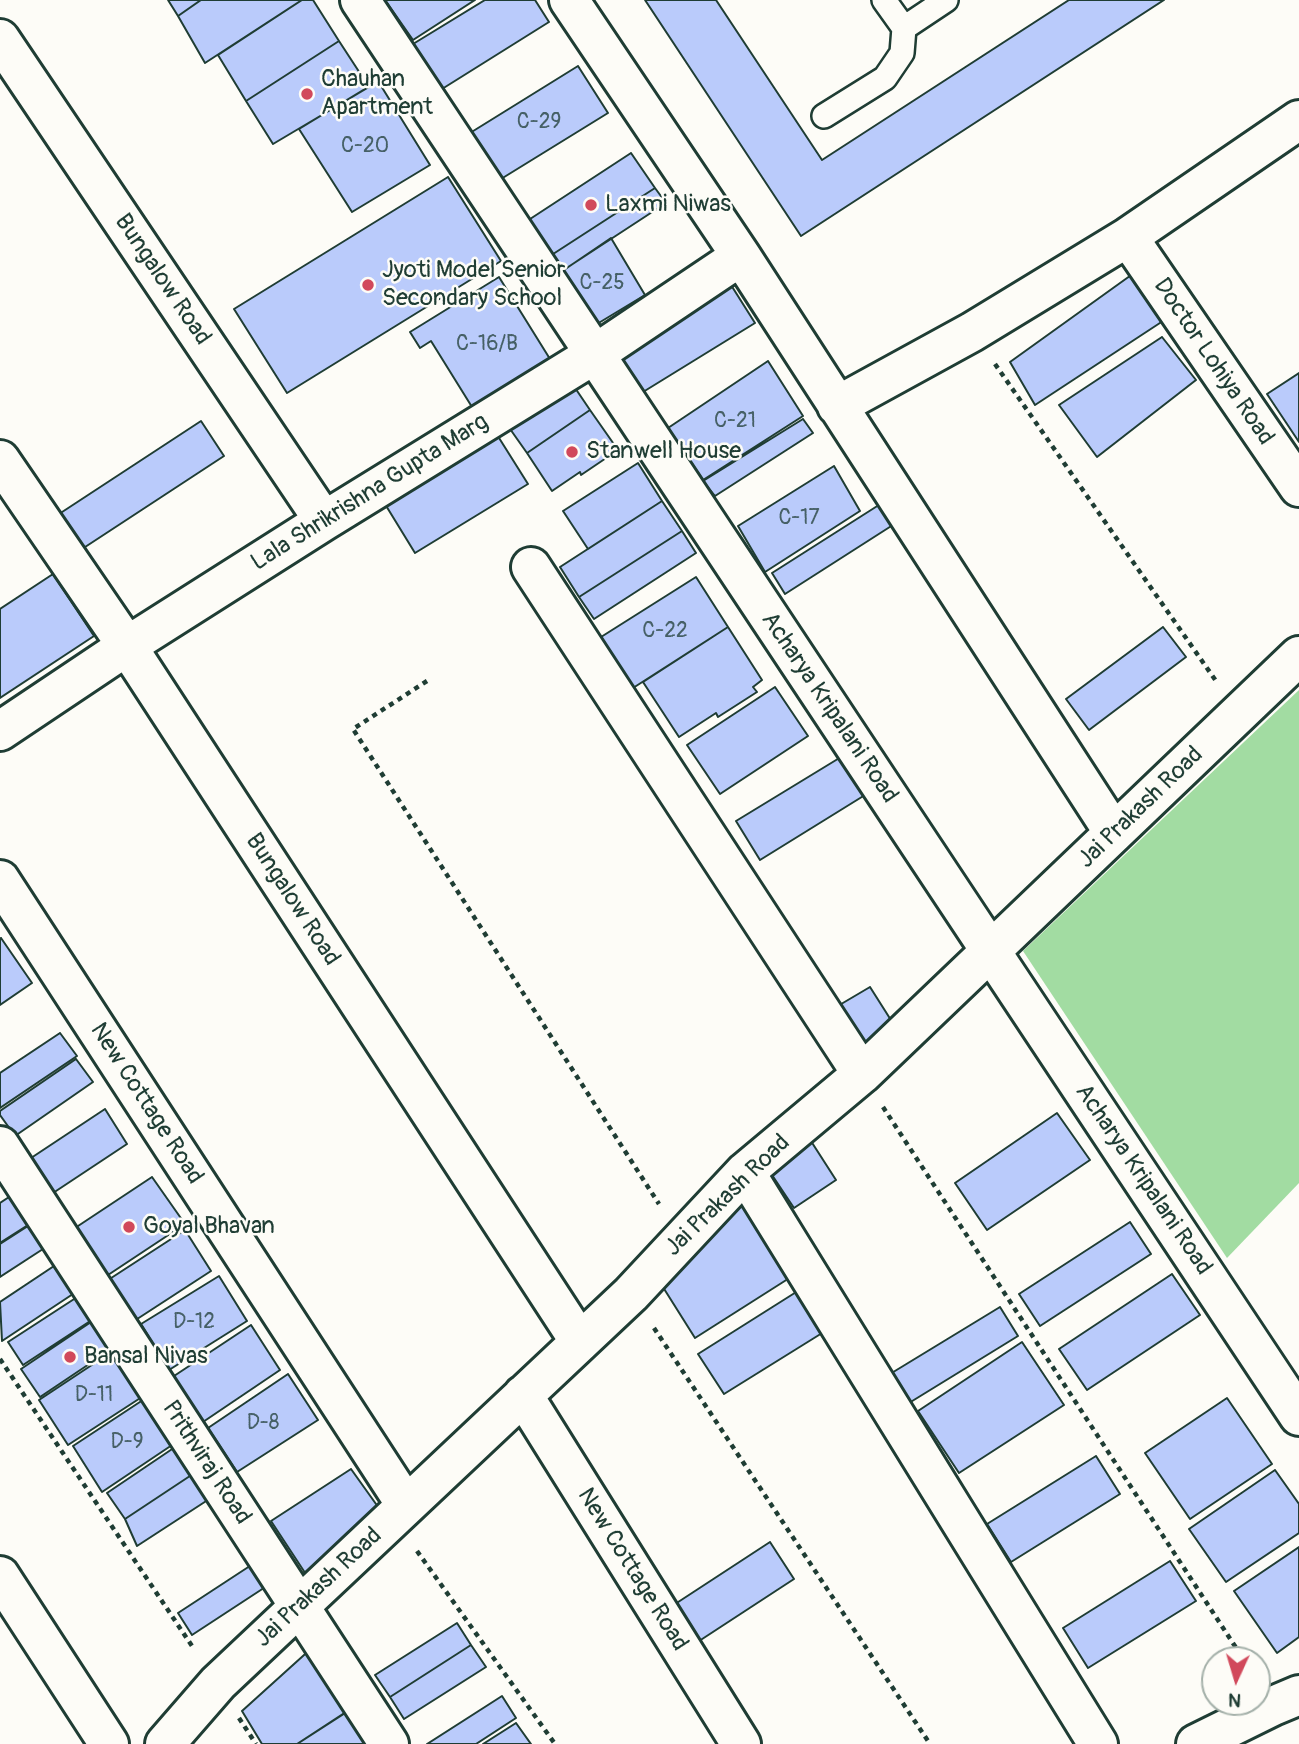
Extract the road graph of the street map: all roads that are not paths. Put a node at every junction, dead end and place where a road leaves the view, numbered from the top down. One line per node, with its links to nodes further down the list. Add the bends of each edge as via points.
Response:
1 (360, 0): 11 (street, Acharya Kripalani Road)
2 (569, 0): 10 (street)
3 (884, 0): 5 (lane)
4 (946, 0): 5 (lane)
5 (904, 28): 7 (lane, via 902,53 885,78)
6 (0, 39): 15 (street, Bungalow Road)
7 (824, 116)
8 (1299, 120): 9 (street)
9 (1128, 237): 12 (street, via 972,332); 14 (street, Doctor Lohiya Road)
10 (741, 256): 11 (street, Lala Shrikrishna Gupta Marg); 12 (street)
11 (595, 354): 15 (street, Lala Shrikrishna Gupta Marg); 22 (street, Acharya Kripalani Road)
12 (837, 406): 20 (street)
13 (0, 460): 17 (street, Bungalow Road)
14 (1299, 487)
15 (324, 520): 17 (street, Lala Shrikrishna Gupta Marg)
16 (530, 567): 23 (street)
17 (127, 646): 19 (street, Lala Shrikrishna Gupta Marg); 26 (street, Bungalow Road)
18 (1299, 656): 20 (street, Jai Prakash Road)
19 (0, 731)
20 (1114, 833): 22 (street, Jai Prakash Road)
21 (0, 880): 29 (street, New Cottage Road)
22 (991, 951): 23 (street, Jai Prakash Road); 28 (street, Acharya Kripalani Road)
23 (862, 1074): 25 (street, Jai Prakash Road)
24 (0, 1146): 31 (street, Prithviraj Road)
25 (745, 1172): 26 (street, Jai Prakash Road); 37 (street)
26 (580, 1342): 27 (street, Jai Prakash Road)
27 (523, 1395): 29 (street, Jai Prakash Road); 36 (street, New Cottage Road)
28 (1299, 1416)
29 (400, 1512): 31 (street, Jai Prakash Road)
30 (0, 1576): 33 (street)
31 (299, 1606): 34 (street, Jai Prakash Road, via 218,1683); 35 (street, Prithviraj Road)
32 (1299, 1695): 38 (street)
33 (109, 1744)
34 (165, 1744)
35 (389, 1744)
36 (741, 1744)
37 (1098, 1744)
38 (1196, 1744)

